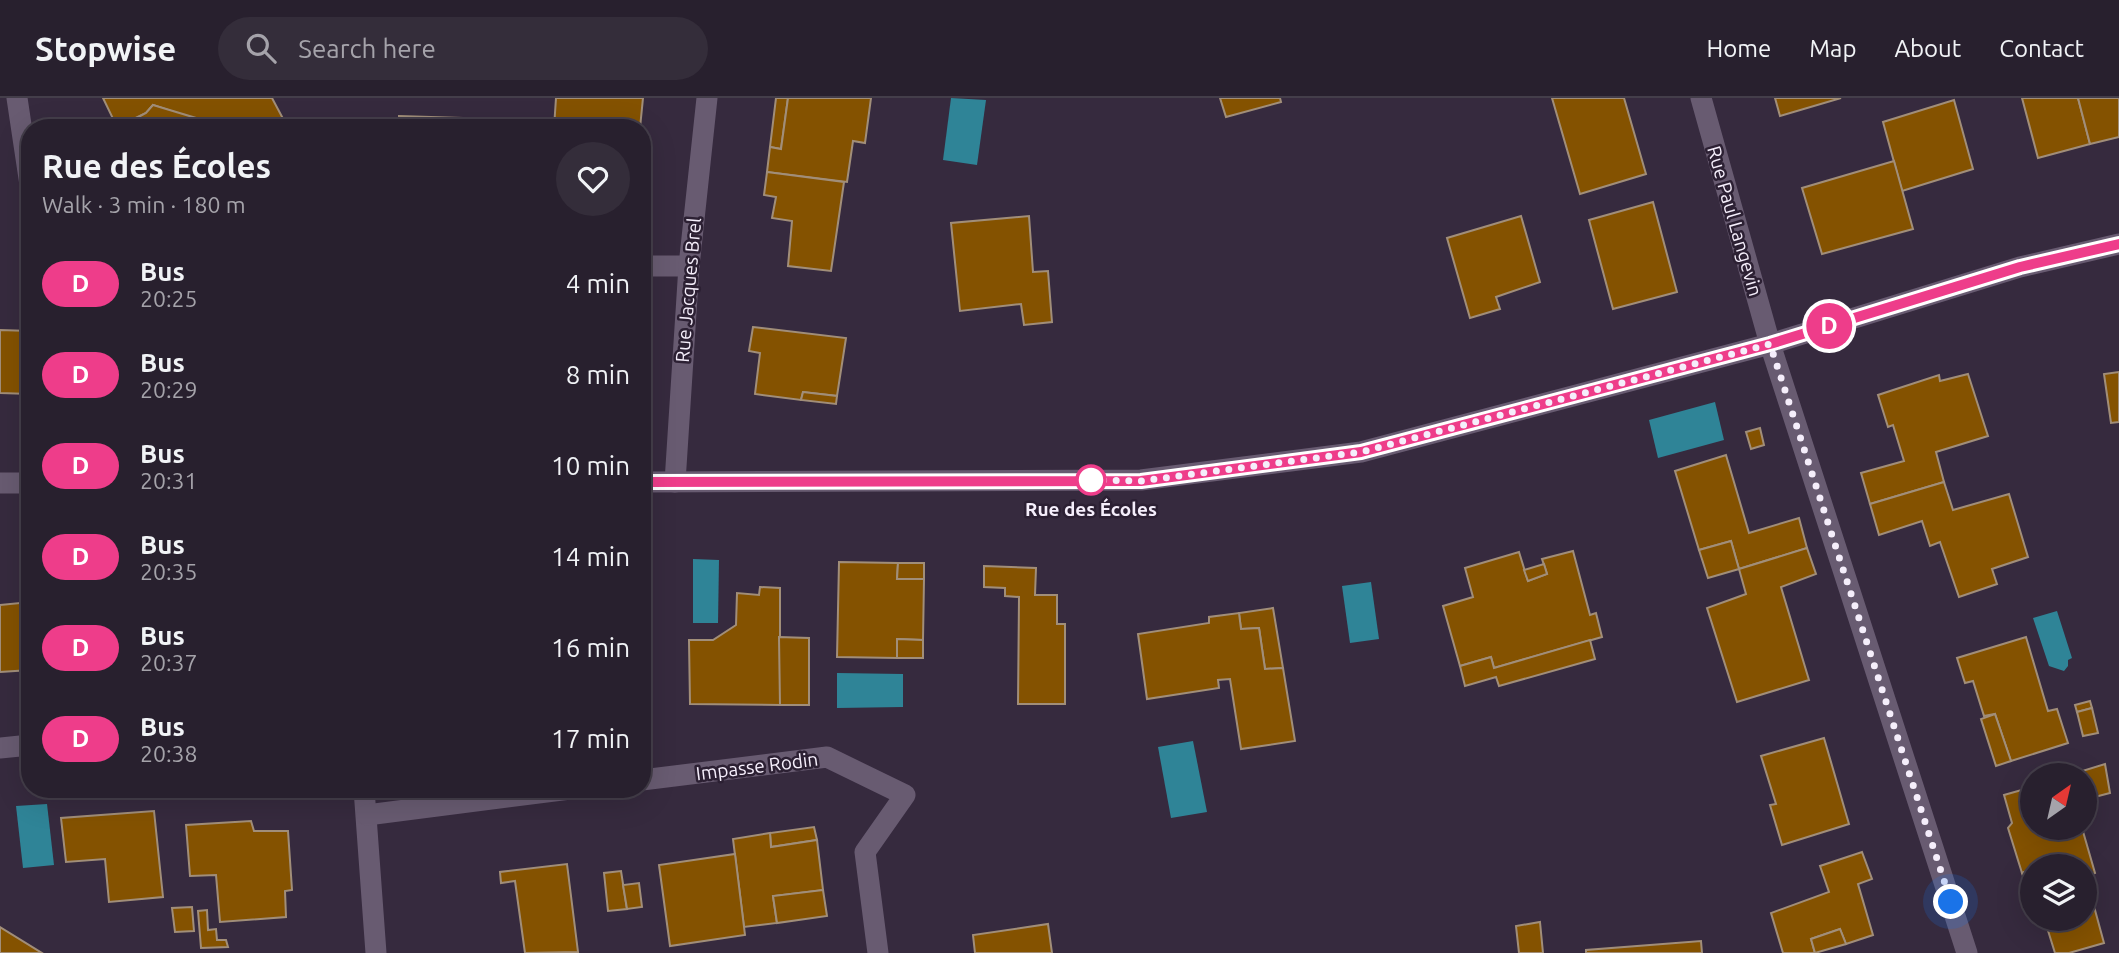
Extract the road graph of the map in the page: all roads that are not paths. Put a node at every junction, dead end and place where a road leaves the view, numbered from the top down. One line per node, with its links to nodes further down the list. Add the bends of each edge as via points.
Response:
1 (17, 98): 4 (street)
2 (707, 98): 7 (street, Rue Jacques Brel)
3 (1701, 98): 8 (street, Rue Paul Langevin)
4 (21, 125)
5 (2119, 244): 8 (street, via 2020,267)
6 (651, 265): 7 (street)
7 (689, 267): 10 (street, Rue Jacques Brel)
8 (1770, 344): 10 (street, via 1361,452 1141,481); 21 (street, Rue Paul Langevin)
9 (651, 482): 10 (street)
10 (675, 482)
11 (0, 483): 12 (street)
12 (21, 483)
13 (21, 747): 14 (street)
14 (0, 748)
15 (651, 779): 20 (street, Impasse Rodin, via 827,757 905,794 864,852)
16 (366, 798): 18 (street)
17 (500, 798): 18 (street)
18 (367, 815): 19 (street)
19 (376, 953)
20 (878, 953)
21 (1967, 953)

